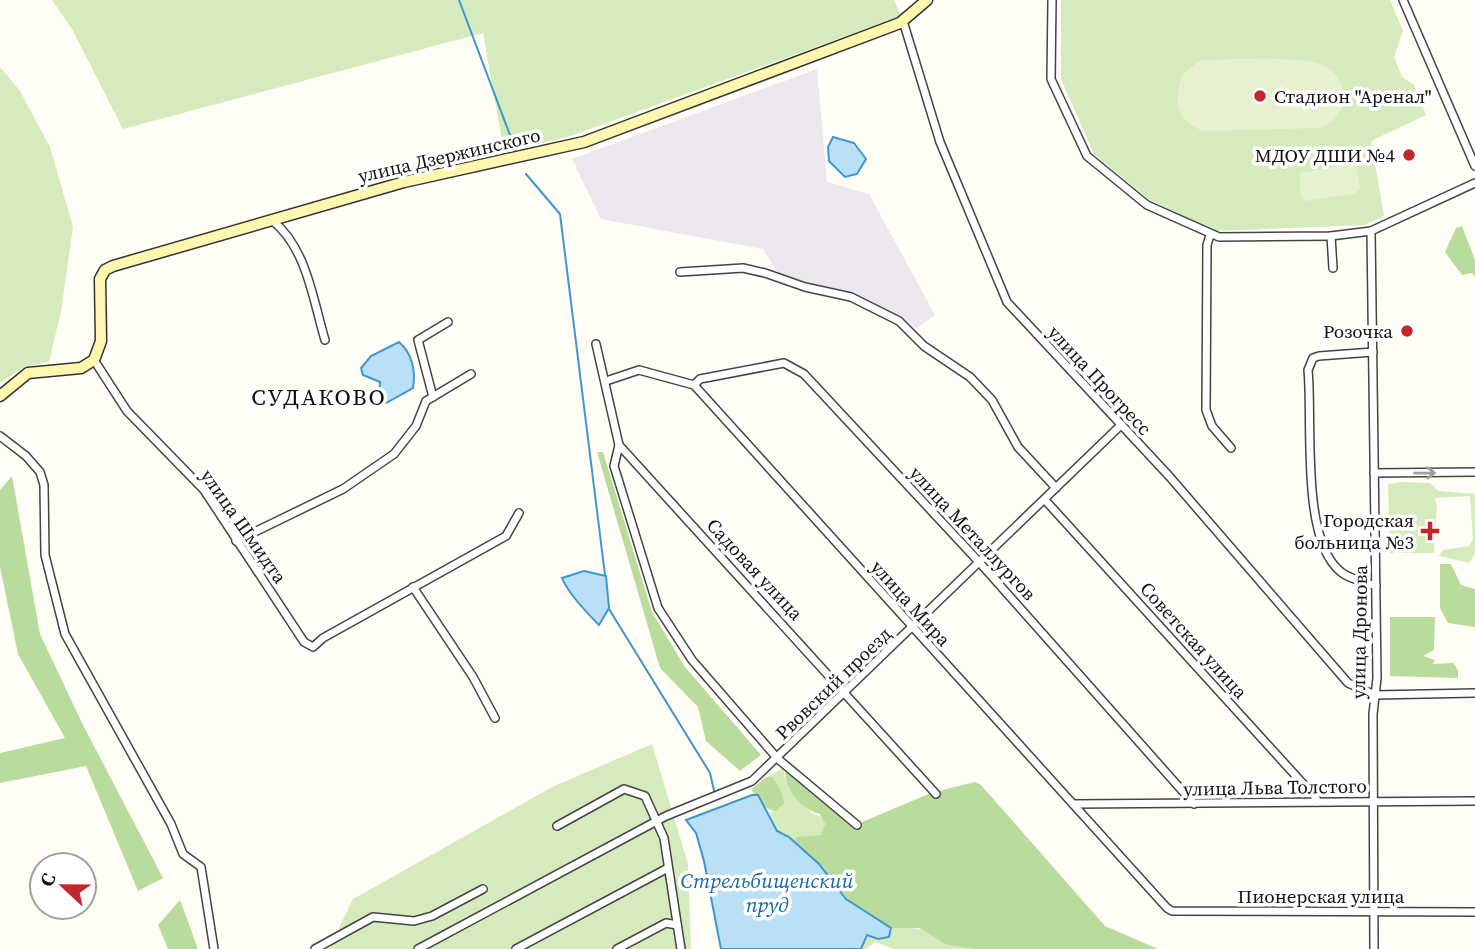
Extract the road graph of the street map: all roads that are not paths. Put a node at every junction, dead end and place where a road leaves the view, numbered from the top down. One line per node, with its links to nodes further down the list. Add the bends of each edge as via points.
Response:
1 (927, 0): 4 (street)
2 (1052, 0): 9 (street, via 1051,79 1087,156 1147,205)
3 (1403, 0): 5 (street)
4 (903, 21): 7 (street, улица Дзержинского, via 583,142 404,181); 23 (street, улица Прогресс, via 940,142 1007,302)
5 (1475, 166)
6 (1475, 183): 8 (street)
7 (273, 220): 14 (street, via 291,238 303,264); 17 (street, улица Дзержинского, via 105,270 100,279 101,341)
8 (1371, 230): 10 (street); 16 (street, улица Дронова)
9 (1210, 235): 10 (street); 26 (street, via 1206,410 1212,426)
10 (1331, 236): 11 (street)
11 (1333, 268)
12 (680, 272): 29 (street, via 743,268 765,272 850,297 900,321 992,400 1018,447)
13 (448, 322): 22 (street, via 418,340)
14 (326, 340)
15 (596, 344): 19 (street, Садовая улица)
16 (1373, 352): 28 (street, улица Дронова); 34 (street, via 1319,356 1308,370 1313,514 1339,572)
17 (94, 360): 21 (street, via 75,369 29,373); 32 (street, улица Шмидта, via 127,411 204,490)
18 (471, 374): 22 (street)
19 (606, 381): 20 (street, via 639,370); 25 (street, Садовая улица)
20 (694, 386): 33 (street, улица Металлургов, via 699,379 784,363 804,374); 36 (street, улица Мира)
21 (0, 396)
22 (433, 397): 32 (street, via 426,401 416,426 394,454 343,489)
23 (1121, 425): 29 (street, Рвовский проезд); 39 (street, улица Прогресс, via 1348,683)
24 (0, 436): 57 (street, via 40,472 45,555 65,634 171,824 183,854 201,867)
25 (620, 445): 37 (street, Садовая улица); 41 (street, via 614,466 658,608 692,660)
26 (1231, 449)
27 (1475, 472): 28 (street, one-way to 27)
28 (1374, 473): 34 (street, улица Дронова)
29 (1056, 488): 30 (street, Рвовский проезд)
30 (1045, 500): 33 (street, Рвовский проезд); 44 (street, Советская улица)
31 (519, 513): 35 (street, via 506,536)
32 (236, 541): 35 (street, улица Шмидта, via 304,642 313,647)
33 (981, 563): 36 (street, Рвовский проезд); 47 (street, улица Металлургов)
34 (1376, 586): 39 (street, улица Дронова)
35 (413, 587): 40 (street)
36 (912, 628): 37 (street, Рвовский проезд); 46 (street, улица Мира)
37 (846, 691): 41 (street, Рвовский проезд); 42 (street, Садовая улица)
38 (1475, 693): 39 (street)
39 (1375, 695): 45 (street, улица Дронова)
40 (495, 718)
41 (778, 759): 48 (street, Рвовский проезд, via 752,781); 49 (street)
42 (936, 794)
43 (1475, 801): 45 (street, улица Льва Толстого)
44 (1317, 802): 45 (street, улица Льва Толстого); 47 (street, улица Льва Толстого)
45 (1373, 802): 54 (street, улица Дронова)
46 (1075, 804): 47 (street, улица Льва Толстого); 53 (street, улица Мира)
47 (1194, 804)
48 (657, 821): 50 (street, via 645,796 625,789); 51 (street); 59 (street, Рвовский проезд)
49 (858, 825)
50 (557, 826)
51 (668, 868): 56 (street); 60 (street)
52 (483, 890): 58 (street, via 414,921 373,917)
53 (1167, 908): 54 (street, Пионерская улица)
54 (1374, 910): 55 (street, Пионерская улица); 63 (street, улица Дронова)
55 (1475, 912)
56 (677, 925): 61 (street, via 666,923); 62 (street)
57 (214, 949)
58 (315, 949)
59 (418, 949)
60 (516, 949)
61 (617, 949)
62 (681, 949)
63 (1374, 949)

